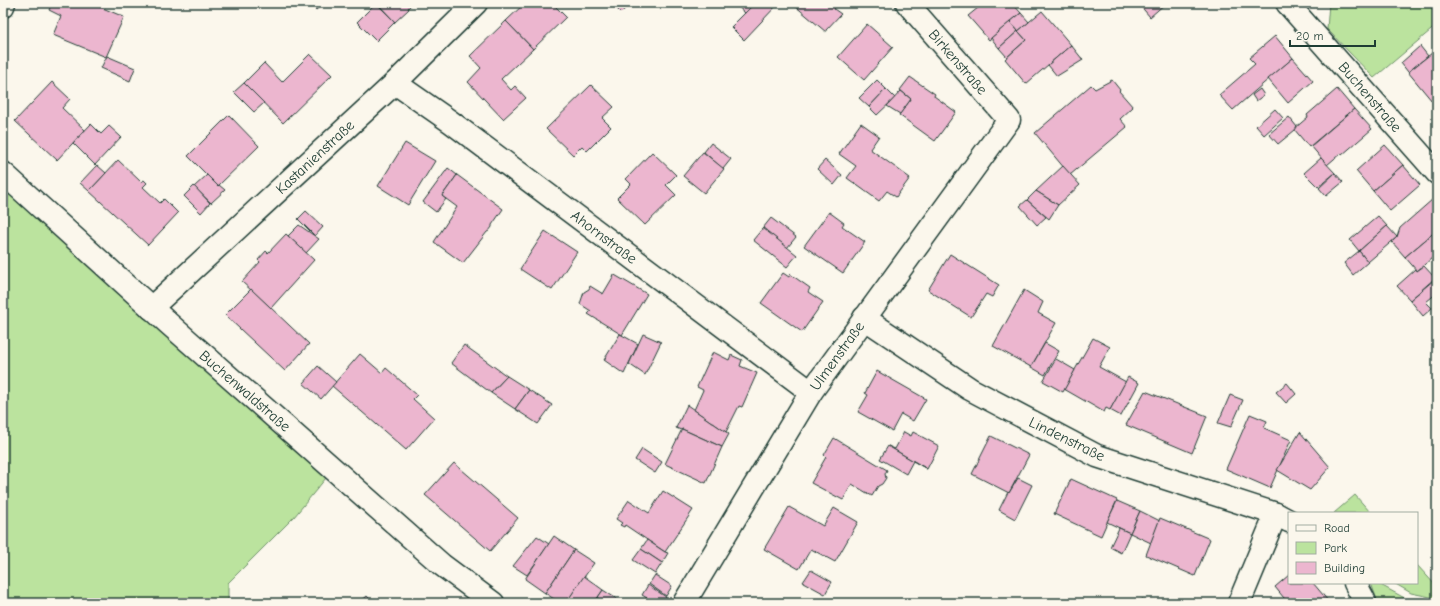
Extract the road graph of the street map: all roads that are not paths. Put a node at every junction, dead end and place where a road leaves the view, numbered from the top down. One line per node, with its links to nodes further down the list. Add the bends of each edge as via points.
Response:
1 (476, 3): 4 (street, Kastanienstraße)
2 (907, 3): 5 (street, Birkenstraße)
3 (1287, 3): 7 (street, Buchenstraße)
4 (395, 83): 8 (street, Kastanienstraße); 10 (street, Ahornstraße, via 451,122)
5 (1009, 120): 9 (street, Ulmenstraße)
6 (3, 173): 8 (street, Buchenwaldstraße)
7 (1437, 173)
8 (151, 308): 13 (street, Buchenwaldstraße, via 442,565)
9 (864, 318): 10 (street, Ulmenstraße); 11 (street, Lindenstraße, via 970,389 1097,456)
10 (811, 392): 14 (street, Ulmenstraße)
11 (1282, 518): 15 (street)
12 (1356, 584): 16 (street)
13 (493, 603)
14 (684, 603)
15 (1238, 603)
16 (1365, 603)

